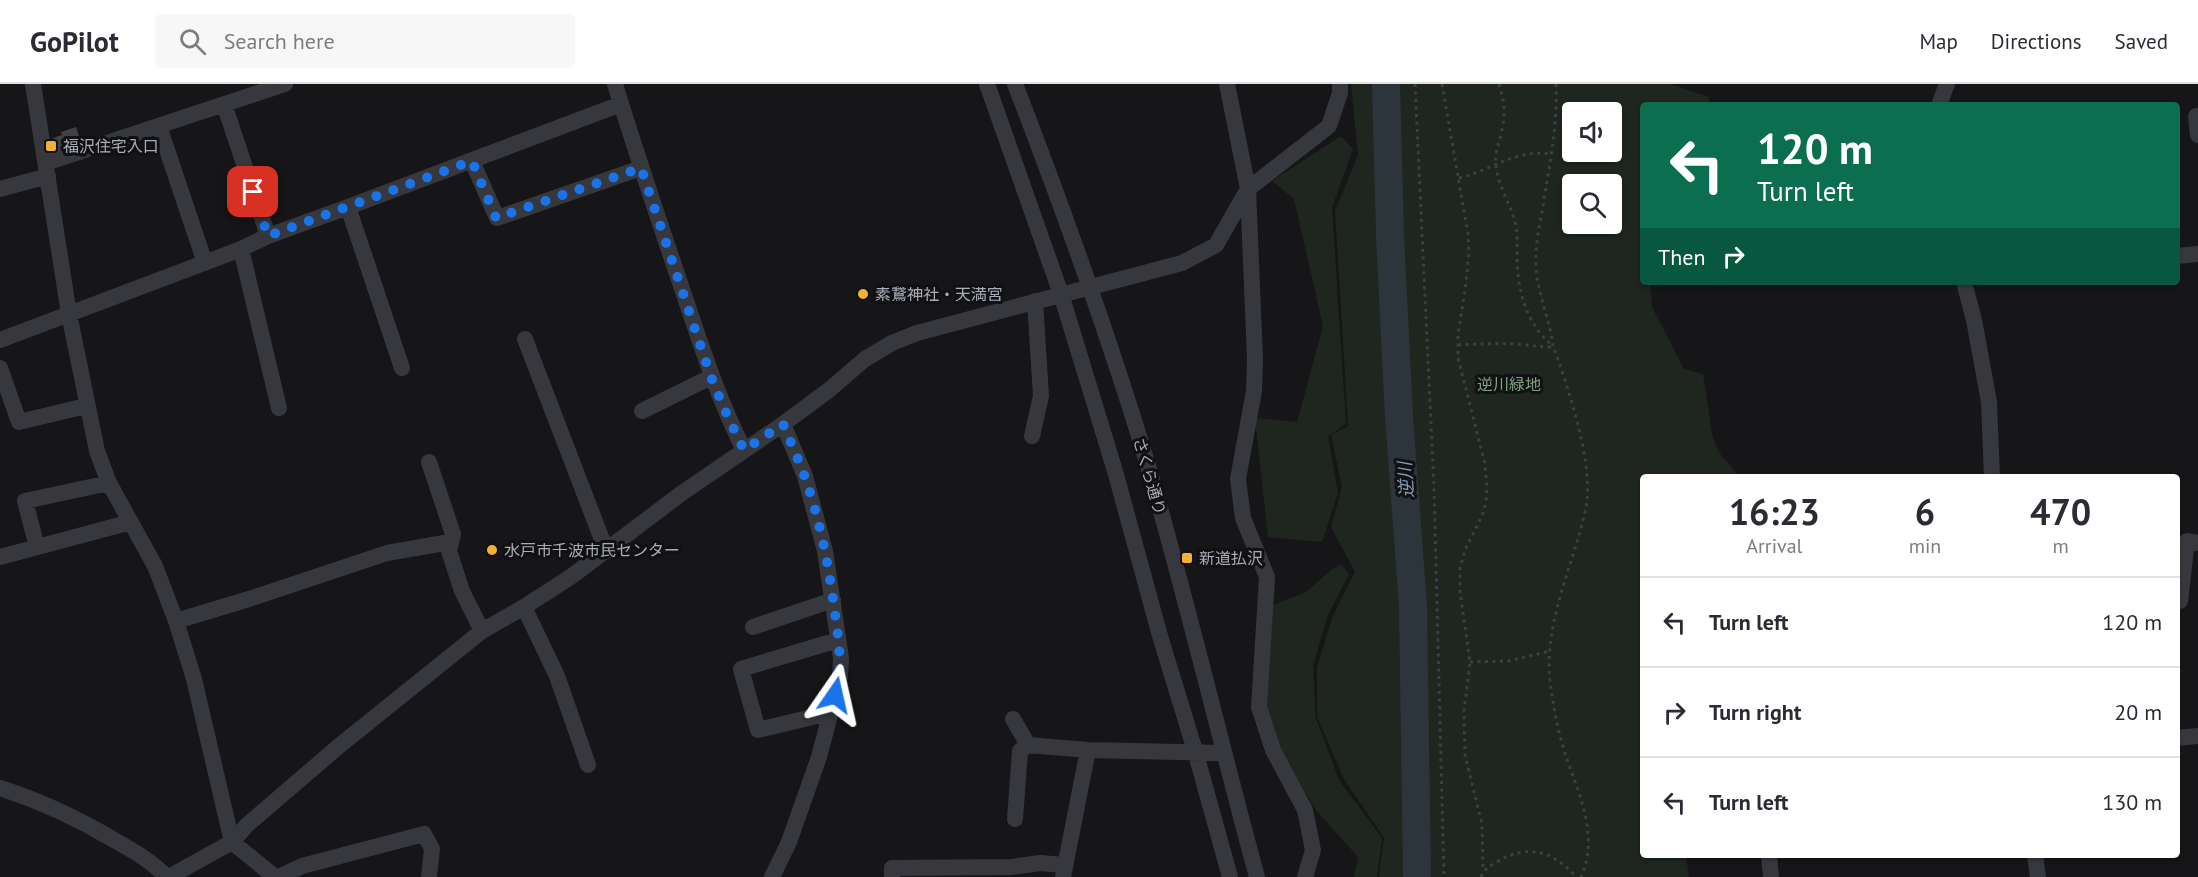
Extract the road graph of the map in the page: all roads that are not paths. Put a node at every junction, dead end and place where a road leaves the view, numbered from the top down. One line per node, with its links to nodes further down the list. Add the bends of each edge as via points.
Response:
1 (33, 84): 17 (street)
2 (285, 84): 10 (street)
3 (615, 84): 11 (street)
4 (987, 84): 28 (street, さくら通り)
5 (1014, 84): 27 (street, さくら通り)
6 (1227, 84): 19 (street)
7 (1340, 84): 19 (street, via 1329,126)
8 (1947, 84): 9 (street)
9 (1940, 102)
10 (224, 104): 13 (street); 21 (street)
11 (621, 104): 15 (street); 16 (street)
12 (2196, 116): 14 (street)
13 (159, 126): 17 (street); 25 (street)
14 (2198, 135)
15 (472, 161): 16 (street, via 496,218); 20 (street)
16 (641, 168): 35 (street)
17 (47, 170): 18 (street); 30 (street)
18 (0, 189)
19 (1248, 189): 27 (street, via 1216,245 1182,263); 80 (street, via 1254,391 1238,479 1243,518 1267,577 1259,707 1273,750 1305,810 1313,850)
20 (348, 207): 21 (street); 34 (street)
21 (268, 236): 22 (street)
22 (241, 249): 25 (street); 37 (street)
23 (2198, 254): 24 (street)
24 (2180, 256)
25 (205, 263): 30 (street)
26 (1965, 285): 43 (street, via 1989,402)
27 (1091, 287): 28 (street); 64 (street, さくら通り, via 1149,468)
28 (1061, 294): 29 (street); 65 (street, さくら通り)
29 (1035, 301): 39 (street, via 892,343 865,359); 40 (street, via 1041,396)
30 (69, 314): 32 (street); 36 (street)
31 (525, 339): 49 (street)
32 (0, 340)
33 (0, 368): 36 (street, via 19,422)
34 (402, 368)
35 (711, 377): 38 (street); 41 (street)
36 (86, 406): 44 (street, via 96,452)
37 (279, 408)
38 (642, 411)
39 (783, 424): 41 (street); 51 (street, via 805,476)
40 (1032, 436)
41 (744, 450): 49 (street)
42 (429, 462): 46 (street, via 453,534)
43 (1992, 474)
44 (109, 483): 45 (street); 48 (street, via 25,501)
45 (131, 522): 48 (street); 54 (street, via 155,566)
46 (450, 542): 54 (street, via 387,553); 56 (street, via 449,551 462,591)
47 (2198, 543): 52 (street, via 2187,542)
48 (37, 548): 50 (street)
49 (606, 550): 53 (street)
50 (0, 556)
51 (833, 600): 55 (street); 57 (street)
52 (2180, 601)
53 (524, 607): 56 (street); 66 (street, via 557,676)
54 (176, 621): 69 (street, via 194,679)
55 (753, 627)
56 (482, 631): 69 (street, via 339,746)
57 (838, 640): 58 (street, via 840,677); 58 (street, via 741,669 758,730)
58 (830, 712): 76 (street, via 793,832)
59 (1013, 720): 62 (street)
60 (2198, 736): 61 (street)
61 (2180, 738)
62 (1028, 745): 63 (street); 68 (street, via 1020,751)
63 (1088, 750): 65 (street); 72 (street)
64 (1224, 753): 65 (street); 79 (street, さくら通り)
65 (1196, 754): 78 (street, さくら通り)
66 (588, 765)
67 (0, 788): 73 (street, via 77,818 153,862)
68 (1015, 819)
69 (232, 842): 73 (street); 74 (street)
70 (1769, 858): 81 (street)
71 (2035, 858): 82 (street)
72 (1064, 871): 77 (street, via 1040,863 1011,867 892,868)
73 (168, 877)
74 (277, 877): 75 (street, via 302,866 424,834 432,849)
75 (429, 877)
76 (772, 877)
77 (892, 877)
78 (1230, 877)
79 (1257, 877)
80 (1305, 877)
81 (1771, 877)
82 (2038, 877)

